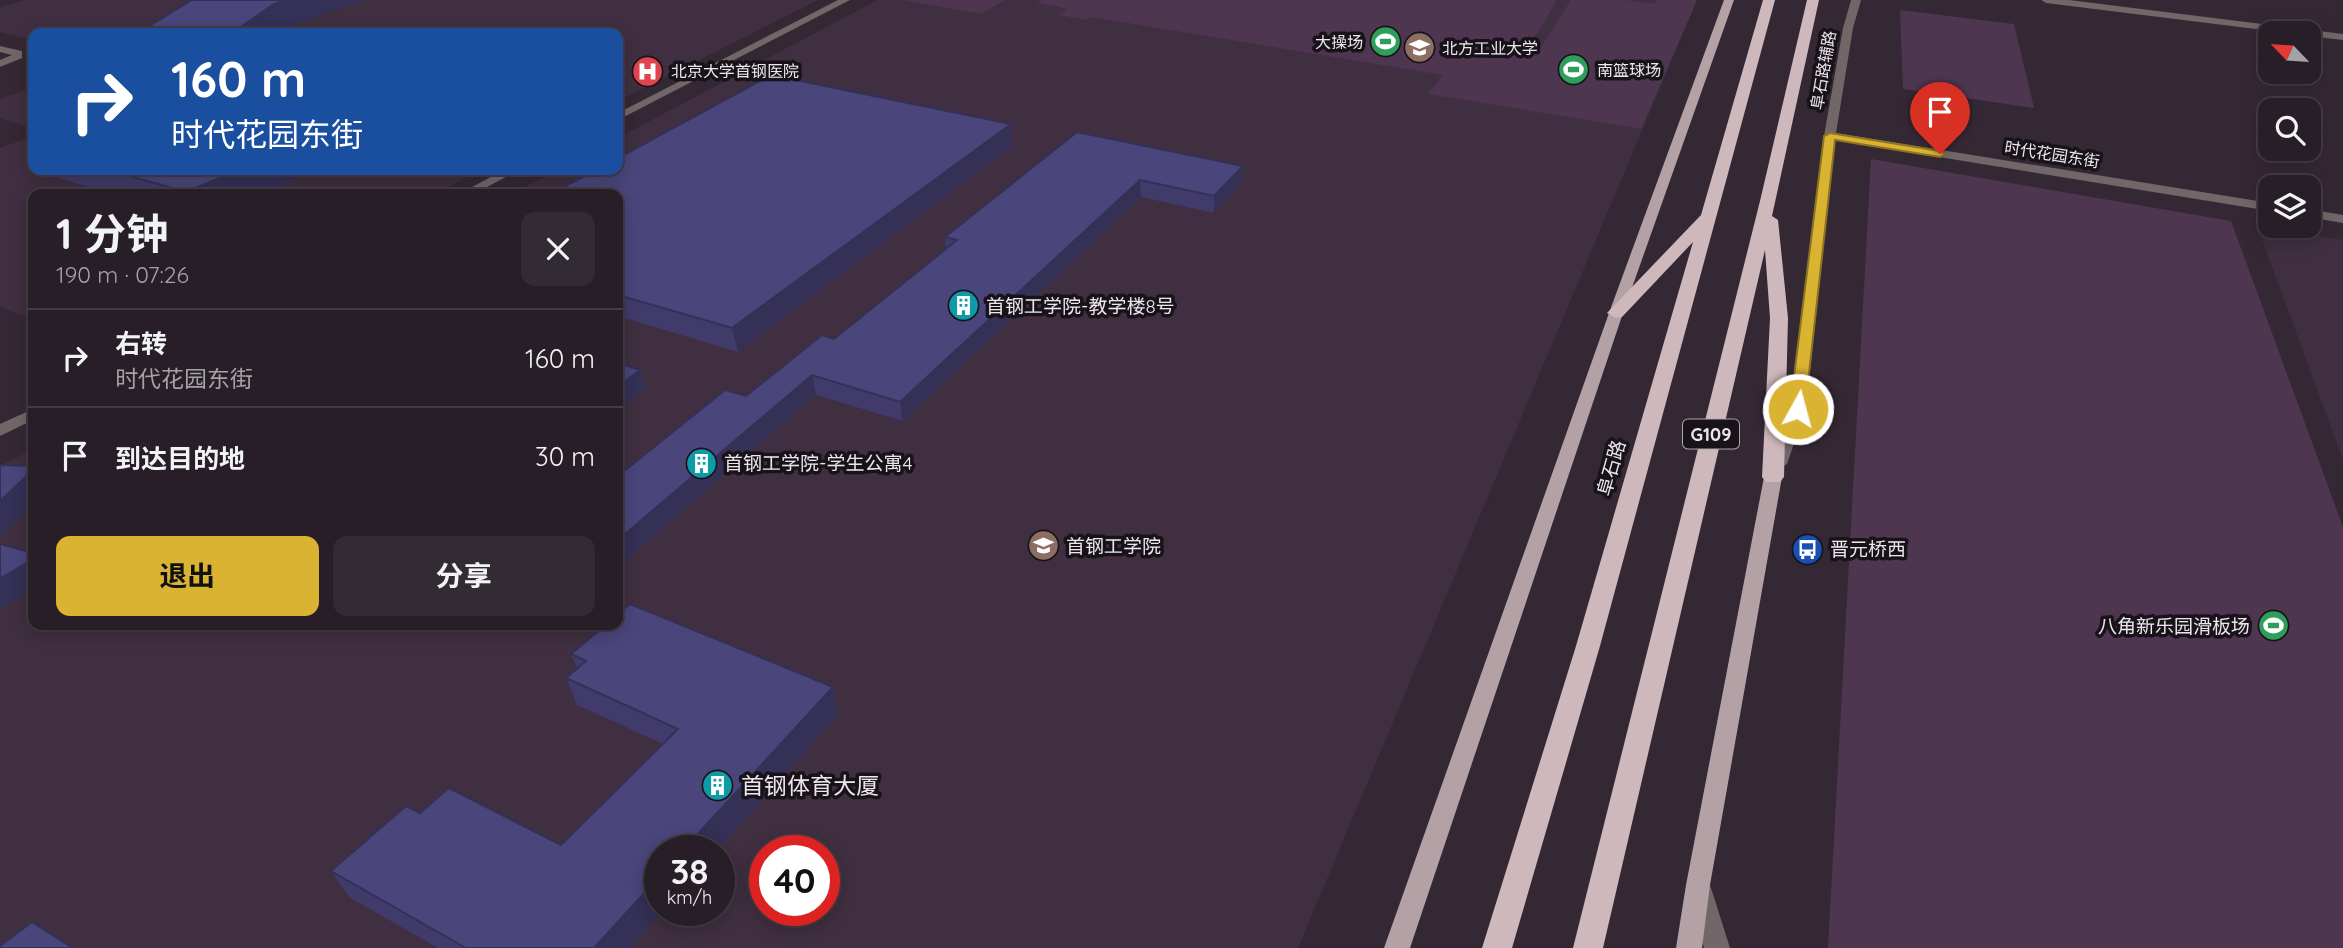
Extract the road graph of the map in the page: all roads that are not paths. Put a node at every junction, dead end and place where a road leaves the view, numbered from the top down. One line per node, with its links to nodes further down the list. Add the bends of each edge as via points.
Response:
1 (845, 0): 10 (street)
2 (1729, 0): 19 (main road)
3 (1769, 0): 17 (highway, 阜石路)
4 (1814, 0): 14 (highway, G109)
5 (1856, 0): 11 (street, 阜石路辅路)
6 (2046, 0): 7 (street)
7 (2343, 37)
8 (0, 49): 9 (street, via 18,53 17,58)
9 (0, 64)
10 (623, 114)
11 (1830, 136): 15 (street, 时代花园东街); 22 (street, 阜石路辅路, via 1798,409)
12 (503, 175): 13 (street)
13 (475, 189)
14 (1768, 201): 22 (highway, via 1779,318); 26 (highway, G109)
15 (2258, 205)
16 (2321, 215): 18 (street)
17 (1708, 216): 19 (highway); 25 (highway, 阜石路, via 1588,646)
18 (2343, 219)
19 (1616, 313): 24 (main road)
20 (28, 417): 21 (street)
21 (0, 431)
22 (1773, 477): 23 (main road)
23 (1698, 885): 27 (main road); 28 (street)
24 (1397, 948)
25 (1497, 948)
26 (1588, 948)
27 (1689, 948)
28 (1717, 948)

